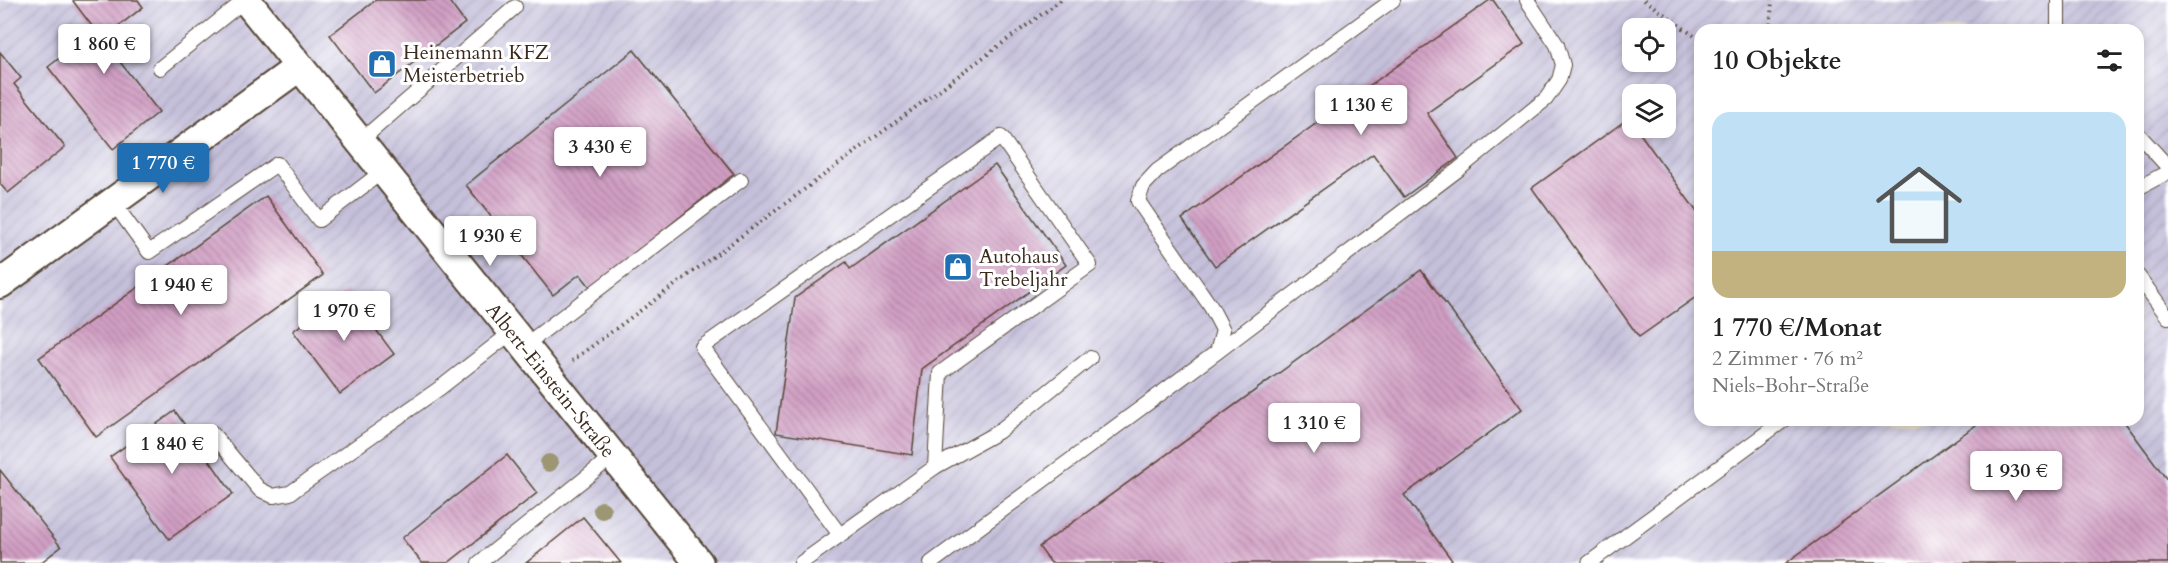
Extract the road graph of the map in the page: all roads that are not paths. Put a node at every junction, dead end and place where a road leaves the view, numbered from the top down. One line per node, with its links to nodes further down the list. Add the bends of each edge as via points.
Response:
1 (246, 0): 7 (street, Albert-Einstein-Straße); 8 (lane)
2 (1393, 0): 20 (lane, via 1157,171 1143,186 1138,201 1212,307 1223,330)
3 (1527, 0): 20 (lane, via 1557,45 1563,65 1559,80 1546,99 1460,169)
4 (2058, 0): 6 (lane)
5 (515, 7): 10 (lane)
6 (2058, 24)
7 (299, 67): 10 (street, Albert-Einstein-Straße); 15 (street)
8 (160, 68)
9 (2144, 141): 11 (lane)
10 (359, 142): 12 (street, Albert-Einstein-Straße)
11 (2168, 170): 14 (lane)
12 (383, 171): 15 (lane, via 319,220 277,164 149,252); 19 (street, Albert-Einstein-Straße)
13 (741, 180): 19 (lane)
14 (2144, 184)
15 (113, 202): 16 (street)
16 (3, 275)
17 (2144, 284): 18 (lane)
18 (2168, 317)
19 (518, 339): 23 (lane, via 440,388 290,493 273,496 259,489); 24 (street, Albert-Einstein-Straße)
20 (1217, 352): 30 (lane)
21 (1090, 358): 25 (lane, via 998,432)
22 (1776, 426): 31 (lane)
23 (212, 433)
24 (613, 456): 27 (lane); 28 (street, Albert-Einstein-Straße)
25 (935, 467): 26 (lane); 26 (lane, via 940,373 1090,265 1001,137 702,347)
26 (840, 535): 29 (lane)
27 (479, 563)
28 (699, 563)
29 (801, 563)
30 (931, 563)
31 (1589, 563)

